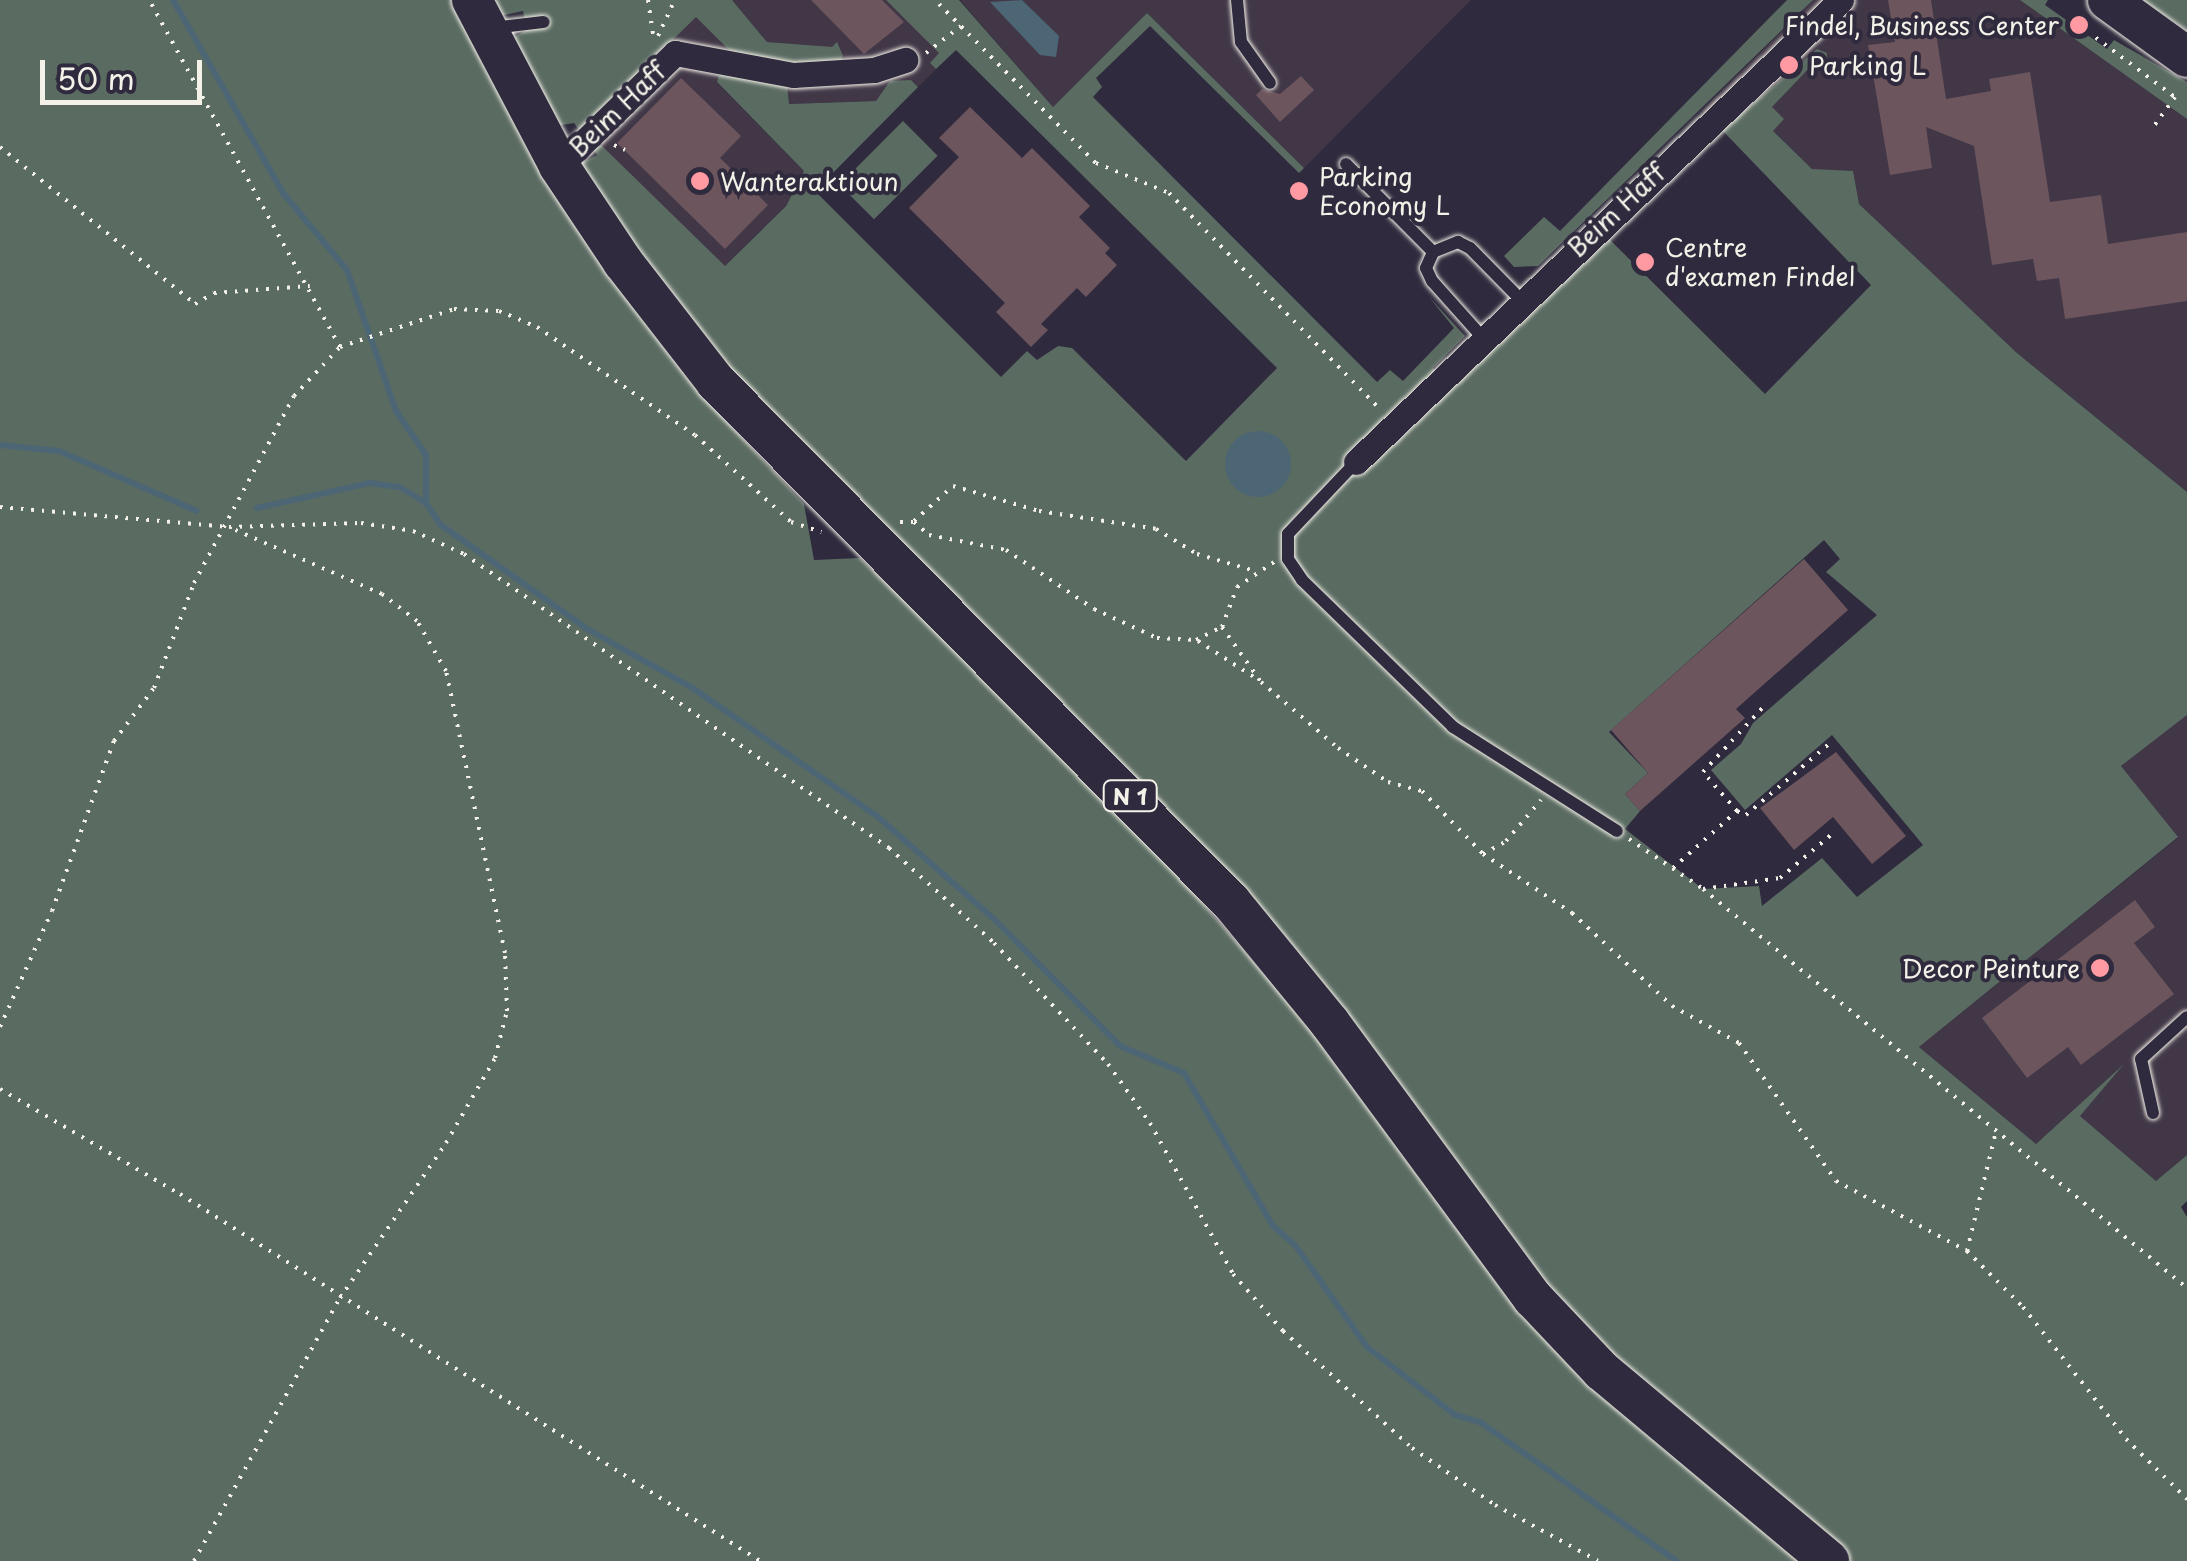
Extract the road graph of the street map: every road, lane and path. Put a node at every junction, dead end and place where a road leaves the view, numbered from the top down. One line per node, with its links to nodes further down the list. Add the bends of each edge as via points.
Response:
1 (149, 0): 22 (path)
2 (648, 0): 11 (path)
3 (676, 0): 11 (path)
4 (1237, 0): 14 (lane, via 1241,42)
5 (1841, 0): 23 (street, Beim Haff)
6 (940, 4): 10 (path)
7 (2093, 13): 12 (main road); 15 (path, via 2175,97)
8 (478, 14): 9 (lane); 20 (main road, N 1)
9 (544, 22)
10 (961, 26): 13 (path, via 936,50); 26 (path, via 1096,162 1169,193)
11 (658, 54): 13 (street, Beim Haff, via 692,52 793,75 874,70); 20 (street, Beim Haff)
12 (2187, 57)
13 (904, 60)
14 (1270, 83)
15 (2154, 126)
16 (605, 143): 18 (path)
17 (0, 146): 22 (path, via 195,304 214,293)
18 (622, 153)
19 (1346, 164): 21 (lane)
20 (559, 166): 29 (main road, N 1, via 622,262 716,382)
21 (1433, 252): 23 (lane, via 1458,242 1470,248); 24 (lane, via 1426,268 1432,281)
22 (312, 286): 25 (path)
23 (1522, 301): 24 (street, Beim Haff)
24 (1483, 338): 26 (street, Beim Haff)
25 (340, 346): 29 (path, via 454,309 499,311 537,327 695,435 791,522 825,533); 31 (path, via 294,396)
26 (1395, 424): 27 (street, Beim Haff)
27 (1356, 462): 33 (lane, via 1288,534)
28 (0, 507): 31 (path)
29 (850, 521): 59 (main road, N 1, via 1231,902 1330,1023 1533,1298 1579,1347 1697,1456)
30 (914, 522): 34 (path, via 953,486 1040,511 1156,529 1197,554)
31 (229, 527): 48 (path, via 194,583 154,688 114,741); 54 (path, via 382,594 417,620 446,671 505,954 507,1011 495,1058); 58 (path, via 361,523 413,531 464,554 889,848 994,943 1108,1064 1150,1124 1233,1274 1283,1330 1412,1448 1495,1505)
32 (942, 534): 36 (path, via 1006,550 1094,609 1156,638)
33 (1288, 559): 34 (path); 40 (lane, via 1453,727)
34 (1255, 570): 35 (path, via 1237,587)
35 (1222, 627): 36 (path); 37 (path)
36 (1196, 640): 37 (path)
37 (1261, 682): 44 (path, via 1388,782 1422,791)
38 (1766, 704): 41 (path, via 1703,772)
39 (1830, 743): 41 (path, via 1746,815)
40 (1552, 791): 42 (lane); 44 (path, via 1506,840)
41 (1737, 810): 45 (path)
42 (1617, 831): 45 (path)
43 (1832, 834): 46 (path, via 1780,878)
44 (1483, 854): 52 (path, via 1572,913 1672,1006 1739,1042 1836,1181)
45 (1672, 868): 46 (path)
46 (1703, 889): 51 (path)
47 (2187, 1017): 50 (lane, via 2142,1059)
48 (0, 1027)
49 (0, 1089): 54 (path)
50 (2153, 1113)
51 (1996, 1132): 52 (path); 53 (path)
52 (1967, 1251): 55 (path, via 2023,1308 2126,1439)
53 (2187, 1288)
54 (340, 1298): 56 (path); 57 (path)
55 (2187, 1499)
56 (194, 1561)
57 (760, 1561)
58 (1598, 1561)
59 (1829, 1561)

